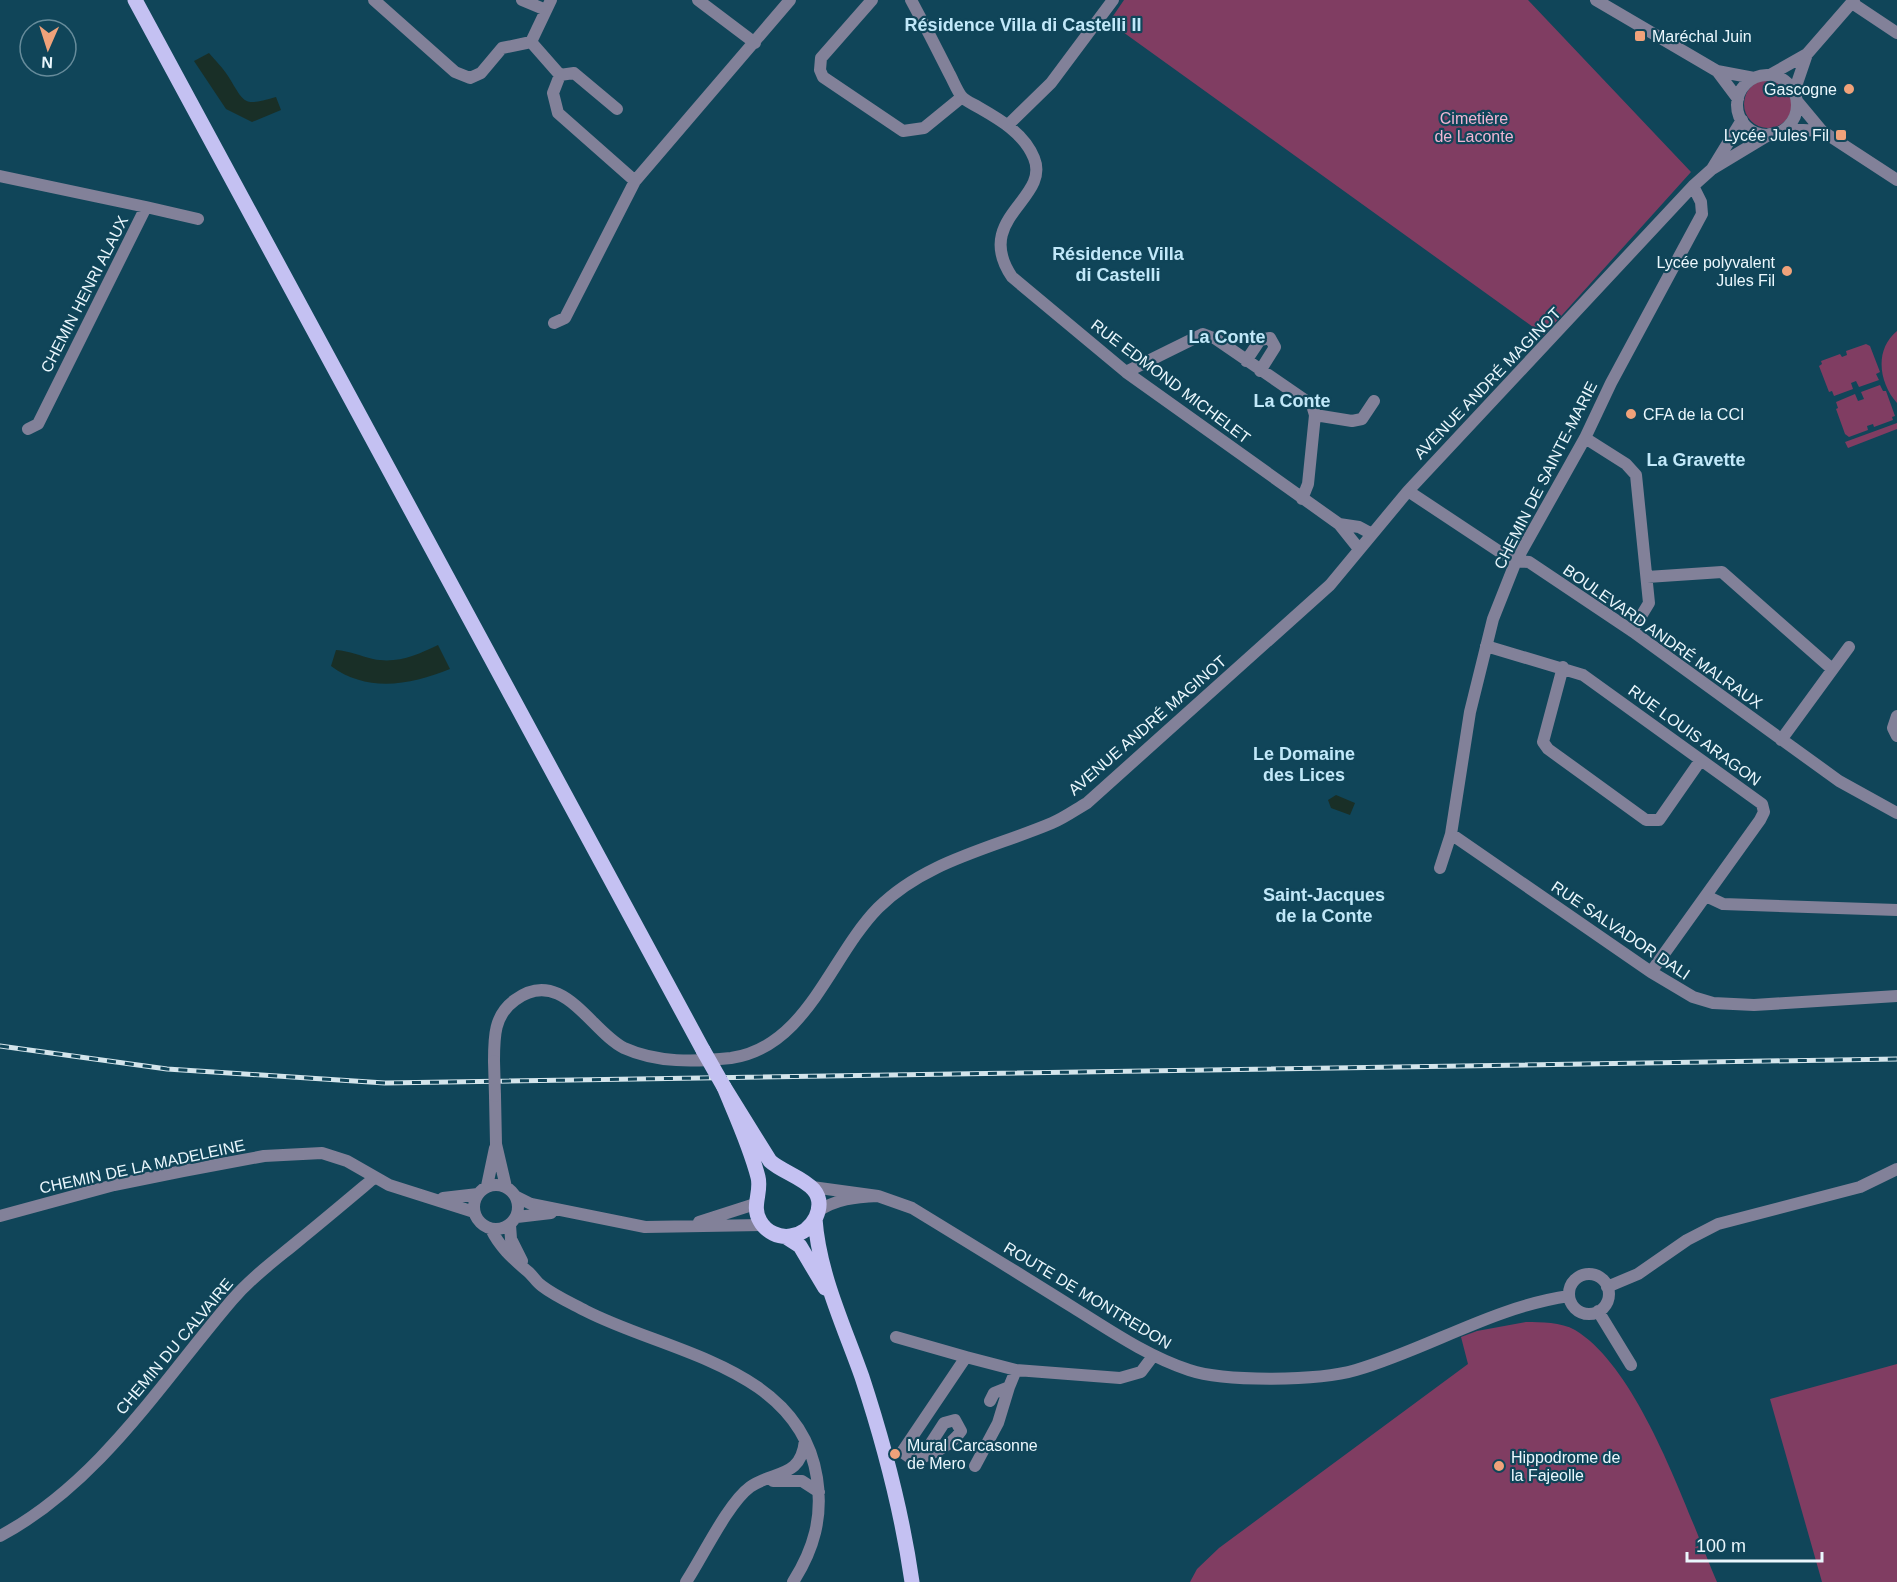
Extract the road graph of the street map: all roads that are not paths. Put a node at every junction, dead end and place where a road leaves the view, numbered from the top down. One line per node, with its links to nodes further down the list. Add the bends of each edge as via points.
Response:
1 (129, 0): 21 (main road)
2 (135, 0): 21 (main road)
3 (374, 0): 14 (street, via 455,72 470,78 481,72 502,48)
4 (522, 0): 12 (street)
5 (698, 0): 15 (street)
6 (790, 0): 15 (street)
7 (872, 0): 22 (street, via 821,58 823,77 903,131 924,128)
8 (911, 0): 22 (street)
9 (1113, 0): 27 (street, via 1051,83)
10 (1596, 0): 17 (street)
11 (1853, 1): 13 (street); 16 (street)
12 (548, 5): 14 (street)
13 (1897, 33)
14 (531, 42): 18 (street)
15 (754, 43): 34 (street)
16 (1807, 54): 19 (street); 23 (street)
17 (1717, 71): 20 (street); 24 (street)
18 (560, 75): 25 (street, via 574,73); 34 (street, via 553,93 558,113)
19 (1770, 75): 20 (street); 23 (street, via 1780,78)
20 (1754, 78): 24 (street)
21 (184, 95): 69 (main road, bridge)
22 (962, 97): 27 (street)
23 (1796, 97): 28 (street, via 1796,112); 29 (street)
24 (1738, 99): 26 (street)
25 (617, 109)
26 (1742, 120): 30 (street, via 1749,128); 31 (street, AVENUE ANDRÉ MAGINOT)
27 (1008, 125): 41 (street, RUE EDMOND MICHELET, via 1026,144 1037,168 1035,179 1000,238 1003,263 1012,277)
28 (1785, 129): 29 (street); 30 (street)
29 (1822, 131): 33 (street)
30 (1770, 134): 31 (street, AVENUE ANDRÉ MAGINOT)
31 (1712, 169): 35 (street, AVENUE ANDRÉ MAGINOT)
32 (0, 176): 36 (street, CHEMIN HENRI ALAUX)
33 (1897, 179)
34 (635, 181): 38 (street, via 565,318)
35 (1693, 186): 45 (street, CHEMIN DE SAINTE-MARIE, via 1703,207); 46 (street, AVENUE ANDRÉ MAGINOT)
36 (146, 207): 37 (street); 44 (street, CHEMIN HENRI ALAUX, via 38,424)
37 (198, 219)
38 (554, 323)
39 (1246, 361): 40 (street); 40 (street, via 1260,340 1270,338 1275,347); 41 (street, via 1203,334)
40 (1260, 371): 43 (street, via 1312,405)
41 (1126, 372): 47 (street, RUE EDMOND MICHELET)
42 (1374, 401): 43 (street, via 1362,419)
43 (1315, 415): 47 (street, via 1308,484)
44 (28, 429)
45 (1585, 438): 51 (street, CHEMIN DE SAINTE-MARIE); 52 (street, via 1636,475)
46 (1408, 491): 49 (street, AVENUE ANDRÉ MAGINOT); 51 (street, BOULEVARD ANDRÉ MALRAUX)
47 (1302, 499): 48 (street, RUE EDMOND MICHELET)
48 (1352, 532): 49 (street); 50 (street, RUE EDMOND MICHELET)
49 (1372, 534): 50 (street, AVENUE ANDRÉ MAGINOT)
50 (1359, 549): 70 (street, AVENUE ANDRÉ MAGINOT, bridge, via 1305,609 1087,803 1054,822 940,866 909,882 879,907 797,1022 774,1043 753,1054 728,1058 647,1057 621,1046 579,1006 557,993 522,995 504,1009 494,1036)
51 (1516, 561): 53 (street, BOULEVARD ANDRÉ MALRAUX, via 1529,562); 54 (street, CHEMIN DE SAINTE-MARIE)
52 (1647, 577): 53 (street, via 1648,609); 57 (street, via 1722,572)
53 (1632, 631): 60 (street, BOULEVARD ANDRÉ MALRAUX)
54 (1486, 646): 56 (street, RUE LOUIS ARAGON); 63 (street, CHEMIN DE SAINTE-MARIE, via 1470,712)
55 (1849, 647): 57 (street)
56 (1563, 667): 61 (street, RUE LOUIS ARAGON, via 1584,675); 61 (street, via 1543,742 1646,820 1659,820)
57 (1832, 669): 60 (street)
58 (1897, 716): 59 (street, via 1893,728)
59 (1897, 736)
60 (1781, 740): 62 (street, BOULEVARD ANDRÉ MALRAUX, via 1839,781)
61 (1700, 761): 65 (street, RUE LOUIS ARAGON, via 1762,804 1764,812)
62 (1897, 813)
63 (1451, 834): 64 (street, CHEMIN DE SAINTE-MARIE); 67 (street, RUE SALVADOR DALI)
64 (1440, 868)
65 (1706, 896): 66 (street, via 1723,904); 67 (street, RUE LOUIS ARAGON)
66 (1897, 910)
67 (1651, 972): 68 (street, RUE SALVADOR DALI, via 1674,988 1713,1003 1754,1005)
68 (1897, 996)
69 (724, 1087): 72 (main road, via 770,1161); 80 (main road, via 759,1180)
70 (496, 1144): 74 (street); 76 (street)
71 (1897, 1169): 91 (street, via 1860,1187 1718,1224 1638,1274)
72 (788, 1174): 75 (main road); 80 (main road, via 770,1179)
73 (374, 1178): 78 (street, CHEMIN DE LA MADELEINE); 83 (street, CHEMIN DE LA MADELEINE, via 335,1156 264,1156 114,1185); 110 (street, CHEMIN DU CALVAIRE, via 258,1273 72,1487 29,1521)
74 (506, 1186): 76 (street); 79 (street)
75 (812, 1187): 77 (street); 84 (main road, via 818,1203)
76 (482, 1190): 78 (street, via 461,1198); 82 (street)
77 (878, 1196): 84 (street, via 854,1197 827,1205); 96 (street, ROUTE DE MONTREDON, via 912,1208)
78 (427, 1197): 82 (street, CHEMIN DE LA MADELEINE)
79 (517, 1197): 81 (street); 85 (street, via 519,1210)
80 (757, 1198): 86 (main road); 87 (street)
81 (564, 1211): 85 (street); 87 (street, via 645,1227)
82 (474, 1212): 88 (street, via 480,1223)
83 (0, 1216)
84 (816, 1216): 89 (main road, via 803,1232); 93 (main road, via 816,1233)
85 (513, 1221): 88 (street); 90 (street, via 514,1250)
86 (762, 1225): 87 (street); 89 (main road)
87 (684, 1227)
88 (491, 1229): 90 (street, via 504,1250)
89 (786, 1237): 93 (main road, via 800,1246)
90 (527, 1270): 102 (street, via 542,1286 587,1311 731,1370 790,1416)
91 (1607, 1287): 92 (street, via 1599,1276 1582,1275 1575,1280); 94 (street, via 1608,1301)
92 (1569, 1296): 94 (street, via 1580,1312); 96 (street, ROUTE DE MONTREDON, via 1530,1303 1354,1371 1322,1376 1213,1376)
93 (836, 1308): 113 (main road, via 881,1436)
94 (1598, 1311): 98 (street)
95 (896, 1337): 97 (street)
96 (1153, 1356): 99 (street, via 1141,1372 1120,1378)
97 (966, 1357): 99 (street); 103 (street, via 902,1452 913,1460)
98 (1631, 1365)
99 (1016, 1370): 100 (street)
100 (1009, 1387): 101 (street, via 994,1393); 104 (street, via 998,1423)
101 (990, 1401)
102 (805, 1440): 105 (street); 106 (street)
103 (922, 1457)
104 (975, 1466)
105 (794, 1467): 106 (street); 108 (street)
106 (815, 1469): 107 (street, via 812,1476); 109 (street)
107 (802, 1481): 108 (street); 109 (street)
108 (763, 1482): 111 (street, via 751,1486 739,1498)
109 (819, 1492): 112 (street, via 816,1534)
110 (0, 1536)
111 (686, 1582)
112 (793, 1582)
113 (912, 1582)

